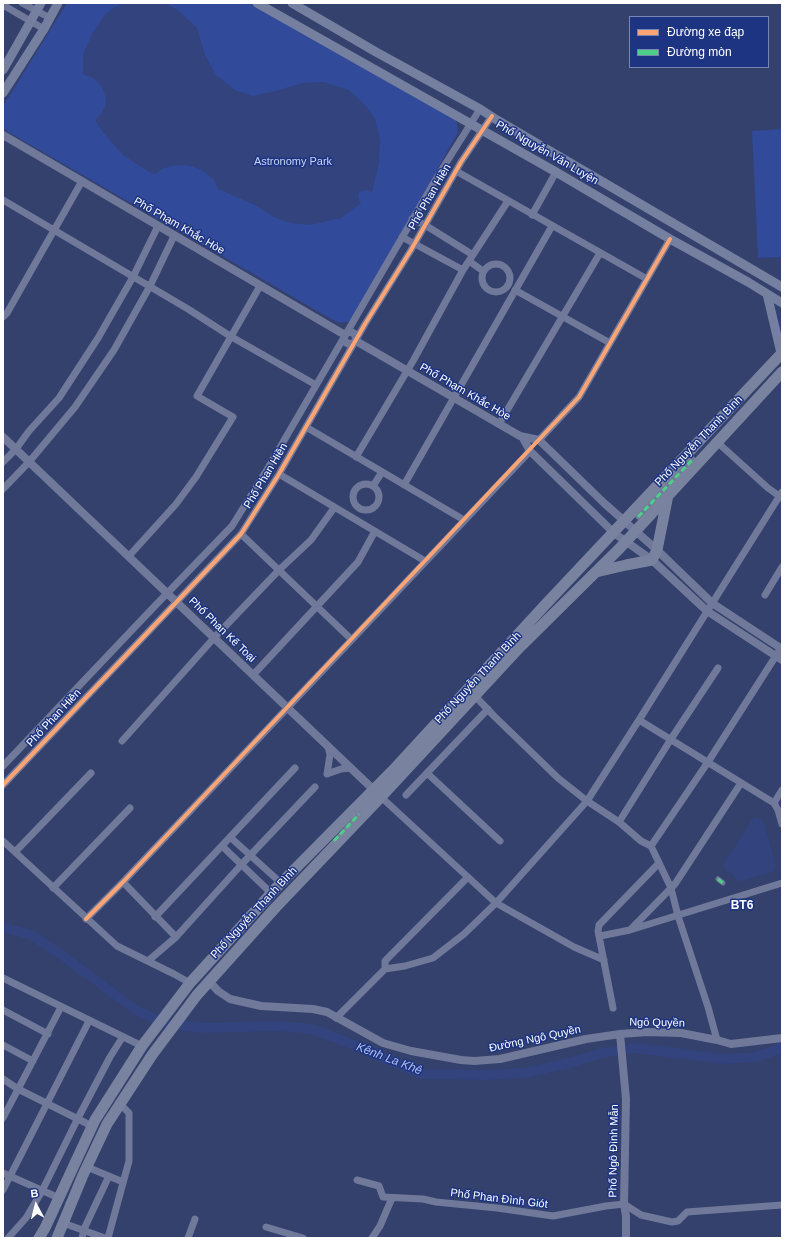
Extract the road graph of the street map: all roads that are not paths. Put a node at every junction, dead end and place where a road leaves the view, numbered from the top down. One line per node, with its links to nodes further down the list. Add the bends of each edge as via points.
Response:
1 (22, 3): 6 (street)
2 (58, 3): 7 (main road)
3 (258, 3): 14 (main road, Phố Nguyễn Văn Luyện)
4 (292, 3): 12 (main road, Phố Nguyễn Văn Luyện)
5 (3, 5): 8 (street)
6 (39, 7): 7 (street); 8 (main road)
7 (50, 18): 9 (main road)
8 (31, 21): 9 (street); 10 (main road)
9 (44, 29): 11 (main road)
10 (3, 70)
11 (3, 94)
12 (480, 109): 13 (main road, Phố Nguyễn Văn Luyện); 14 (street, Phố Phan Hiền)
13 (492, 116): 15 (street, Phố Phan Hiền); 41 (main road, Phố Nguyễn Văn Luyện)
14 (470, 123): 15 (main road, Phố Nguyễn Văn Luyện); 23 (street, Phố Phan Hiền)
15 (482, 130): 17 (street, Phố Phan Hiền); 18 (main road, Phố Nguyễn Văn Luyện)
16 (3, 135): 19 (street, Phố Phạm Khắc Hòe)
17 (456, 171): 21 (street); 24 (street, Phố Phan Hiền)
18 (556, 172): 22 (street); 30 (main road, Phố Nguyễn Văn Luyện)
19 (82, 181): 25 (street, Phố Phạm Khắc Hòe); 27 (street)
20 (3, 200): 27 (street)
21 (508, 201): 22 (street); 33 (street)
22 (532, 214): 26 (street)
23 (412, 219): 24 (street); 29 (street, Phố Phan Hiền)
24 (425, 225): 31 (street, Phố Phan Hiền); 33 (street)
25 (158, 226): 28 (street, Phố Phạm Khắc Hòe); 37 (street)
26 (552, 226): 32 (street); 42 (street)
27 (54, 230): 37 (street); 45 (street)
28 (174, 236): 39 (street); 40 (street, Phố Phạm Khắc Hòe)
29 (402, 237): 31 (street); 47 (street, Phố Phan Hiền)
30 (670, 239): 38 (street); 43 (main road, Phố Nguyễn Văn Luyện)
31 (414, 243): 35 (street); 49 (street, Phố Phan Hiền)
32 (600, 253): 38 (street); 46 (street)
33 (473, 255): 34 (street)
34 (469, 261): 35 (street); 36 (street)
35 (463, 270): 52 (street)
36 (483, 271): 36 (street, via 481,280 485,288 493,292 502,291 508,285 510,276 506,268 494,264)
37 (133, 277): 39 (street); 62 (street, via 59,398)
38 (647, 279): 50 (street)
39 (150, 286): 48 (street); 67 (street, via 114,350 75,407)
40 (260, 286): 47 (street, Phố Phạm Khắc Hòe); 48 (street)
41 (781, 286)
42 (515, 290): 46 (street); 55 (street)
43 (767, 294): 44 (main road, Phố Nguyễn Văn Luyện); 51 (main road)
44 (782, 303)
45 (3, 317)
46 (561, 317): 50 (street); 56 (street)
47 (345, 335): 49 (street, Phố Phạm Khắc Hòe, via 347,343); 54 (street, Phố Phan Hiền)
48 (230, 336): 54 (street); 87 (street, via 197,396 233,417 176,504)
49 (356, 341): 52 (street, Phố Phạm Khắc Hòe); 57 (street, Phố Phan Hiền)
50 (610, 343): 60 (street, via 580,397)
51 (782, 353): 80 (main road, Phố Nguyễn Thanh Bình)
52 (407, 371): 55 (street, Phố Phạm Khắc Hòe); 64 (street)
53 (782, 372): 61 (main road, Phố Nguyễn Thanh Bình)
54 (316, 385): 93 (street, Phố Phan Hiền, via 232,526)
55 (453, 398): 56 (street, Phố Phạm Khắc Hòe); 70 (street)
56 (499, 424): 59 (street, Phố Phạm Khắc Hòe)
57 (306, 427): 64 (street); 69 (street, Phố Phan Hiền)
58 (3, 437): 62 (street, Phố Phan Kế Toại)
59 (522, 438): 60 (street, Phố Phạm Khắc Hòe); 63 (street, Phố Phạm Khắc Hòe)
60 (539, 440): 63 (street); 80 (street)
61 (717, 442): 73 (main road, Phố Nguyễn Thanh Bình); 74 (street)
62 (16, 449): 66 (street); 67 (street, Phố Phan Kế Toại)
63 (530, 451): 79 (street); 83 (street, Phố Phạm Khắc Hòe)
64 (356, 457): 68 (street)
65 (693, 459): 77 (street)
66 (3, 462)
67 (29, 462): 72 (street); 87 (street, Phố Phan Kế Toại)
68 (382, 472): 70 (street); 71 (street)
69 (279, 474): 75 (street); 84 (street, Phố Phan Hiền)
70 (404, 485): 79 (street)
71 (373, 486): 76 (street, via 368,483 360,485 354,491 353,499); 76 (street, via 380,495 378,503 372,509)
72 (3, 489)
73 (668, 495): 82 (main road, Phố Nguyễn Thanh Bình); 86 (main road)
74 (781, 495): 96 (street)
75 (334, 508): 78 (street); 91 (street, via 311,540)
76 (359, 508): 78 (street)
77 (638, 517)
78 (354, 519): 81 (street)
79 (464, 520): 89 (street)
80 (624, 522): 82 (street); 83 (main road, Phố Nguyễn Thanh Bình)
81 (375, 531): 89 (street); 97 (street, via 358,562)
82 (635, 531): 85 (main road, Phố Nguyễn Thanh Bình); 86 (street)
83 (614, 533): 85 (street, Phố Phạm Khắc Hòe); 121 (main road, Phố Nguyễn Thanh Bình, via 396,767)
84 (241, 534): 91 (street); 95 (street, Phố Phan Hiền)
85 (626, 541): 88 (street, Phố Phạm Khắc Hòe); 92 (main road, Phố Nguyễn Thanh Bình)
86 (657, 550): 88 (main road); 96 (street)
87 (129, 556): 93 (street, Phố Phan Kế Toại)
88 (652, 560): 92 (main road); 98 (street, Phố Phạm Khắc Hòe)
89 (425, 561): 100 (street)
90 (782, 567): 94 (street)
91 (279, 570): 97 (street); 99 (street)
92 (594, 573): 105 (main road, Phố Nguyễn Thanh Bình, via 518,648)
93 (167, 593): 95 (street, Phố Phan Kế Toại); 113 (street, Phố Phan Hiền)
94 (765, 594)
95 (176, 602): 99 (street, Phố Phan Kế Toại); 119 (street, Phố Phan Hiền)
96 (712, 603): 98 (street); 101 (street)
97 (317, 607): 100 (street); 104 (street)
98 (707, 611): 102 (street, Phố Phạm Khắc Hòe); 108 (street)
99 (214, 638): 104 (street, Phố Phan Kế Toại); 110 (street)
100 (351, 639): 106 (street)
101 (782, 648): 102 (street)
102 (779, 658): 112 (street)
103 (718, 668): 109 (street)
104 (253, 675): 106 (street, Phố Phan Kế Toại)
105 (475, 696): 107 (street); 124 (main road, Phố Nguyễn Thanh Bình)
106 (286, 707): 111 (street, Phố Phan Kế Toại); 144 (street)
107 (488, 709): 116 (street); 125 (street, via 558,778)
108 (639, 720): 109 (street); 125 (street)
109 (671, 739): 112 (street); 130 (street)
110 (122, 741)
111 (328, 746): 115 (street, Phố Phan Kế Toại); 115 (street, via 330,755 327,774 341,768)
112 (708, 762): 118 (street); 137 (street)
113 (3, 766)
114 (295, 768): 132 (street)
115 (351, 768): 121 (street, Phố Phan Kế Toại)
116 (427, 773): 123 (street); 135 (street)
117 (91, 774): 138 (street)
118 (742, 782): 126 (street); 149 (street)
119 (3, 785)
120 (315, 786): 139 (street)
121 (373, 788): 124 (street, Phố Phan Kế Toại); 145 (main road, Phố Nguyễn Thanh Bình)
122 (782, 790): 126 (street)
123 (406, 795)
124 (381, 797): 142 (street); 162 (main road, Phố Nguyễn Thanh Bình)
125 (587, 801): 130 (street); 151 (street)
126 (774, 803): 127 (street)
127 (780, 807): 131 (street)
128 (130, 808): 148 (street)
129 (359, 814): 133 (street)
130 (619, 822): 137 (street)
131 (782, 824)
132 (230, 838): 136 (street); 139 (street)
133 (334, 840)
134 (3, 841): 138 (street)
135 (500, 841)
136 (222, 846): 141 (street); 152 (street)
137 (651, 846): 140 (street)
138 (15, 852): 148 (street)
139 (250, 856): 141 (street); 145 (street)
140 (659, 863): 149 (street); 156 (street, via 599,925)
141 (242, 865): 150 (street); 157 (street)
142 (468, 877): 151 (street); 160 (street, via 385,961)
143 (718, 879): 146 (street)
144 (123, 882): 152 (street); 154 (street)
145 (281, 883): 150 (main road, Phố Nguyễn Thanh Bình)
146 (723, 883)
147 (782, 883): 153 (street)
148 (53, 888): 154 (street)
149 (671, 888): 153 (street); 155 (street)
150 (271, 893): 163 (main road, Phố Nguyễn Thanh Bình)
151 (496, 903): 158 (street); 160 (street, via 468,931 436,956)
152 (155, 916): 157 (street)
153 (678, 916): 155 (street); 173 (street)
154 (86, 919): 159 (street, via 117,946)
155 (630, 930): 156 (street)
156 (600, 936): 158 (street)
157 (176, 938): 159 (street)
158 (604, 960): 165 (street)
159 (148, 961): 163 (street)
160 (385, 969): 167 (street)
161 (3, 978): 164 (street)
162 (209, 981): 167 (street, Đường Ngô Quyền, via 230,999 261,1006 313,1009 327,1012); 180 (main road, Phố Nguyễn Thanh Bình, via 156,1050)
163 (190, 984): 175 (main road, Phố Nguyễn Thanh Bình)
164 (62, 1007): 168 (street); 169 (street)
165 (613, 1008)
166 (3, 1010): 169 (street)
167 (336, 1018): 170 (street, Đường Ngô Quyền, via 383,1043 418,1053 474,1061 500,1059 586,1039)
168 (89, 1020): 171 (street); 179 (street)
169 (48, 1034): 176 (street)
170 (620, 1037): 173 (street, Ngô Quyền, via 647,1032 681,1033); 193 (street, Phố Ngô Đình Mẫn, via 626,1099)
171 (122, 1038): 175 (street); 182 (street)
172 (782, 1038): 173 (street, via 731,1044)
173 (717, 1040)
174 (3, 1045): 176 (street)
175 (142, 1046): 183 (main road)
176 (33, 1061): 178 (street)
177 (3, 1079): 178 (street)
178 (18, 1089): 179 (street); 181 (street)
179 (48, 1103): 182 (street); 185 (street)
180 (120, 1104): 184 (main road, via 107,1124); 188 (street, via 129,1113 129,1161)
181 (3, 1118)
182 (78, 1118): 183 (street); 190 (street)
183 (92, 1126): 191 (main road)
184 (87, 1167): 186 (street); 196 (main road)
185 (6, 1175): 189 (street); 190 (street)
186 (109, 1176): 188 (street); 198 (street)
187 (357, 1180): 192 (street, via 379,1186 383,1197)
188 (123, 1182): 204 (street)
189 (3, 1190)
190 (42, 1191): 191 (street); 199 (street, via 26,1218)
191 (59, 1198): 200 (main road)
192 (392, 1198): 193 (street, Phố Phan Đình Giót, via 423,1199 553,1216); 207 (street)
193 (624, 1204): 194 (street, via 641,1215 672,1222 678,1221 687,1212); 208 (street, Phố Ngô Đình Mẫn)
194 (782, 1205)
195 (195, 1218): 205 (street)
196 (63, 1223): 198 (street); 201 (main road)
197 (266, 1227): 206 (street)
198 (84, 1229): 202 (street); 203 (street)
199 (8, 1238)
200 (39, 1238)
201 (57, 1238)
202 (82, 1238)
203 (105, 1238)
204 (108, 1238)
205 (188, 1238)
206 (303, 1238)
207 (372, 1238)
208 (626, 1238)

